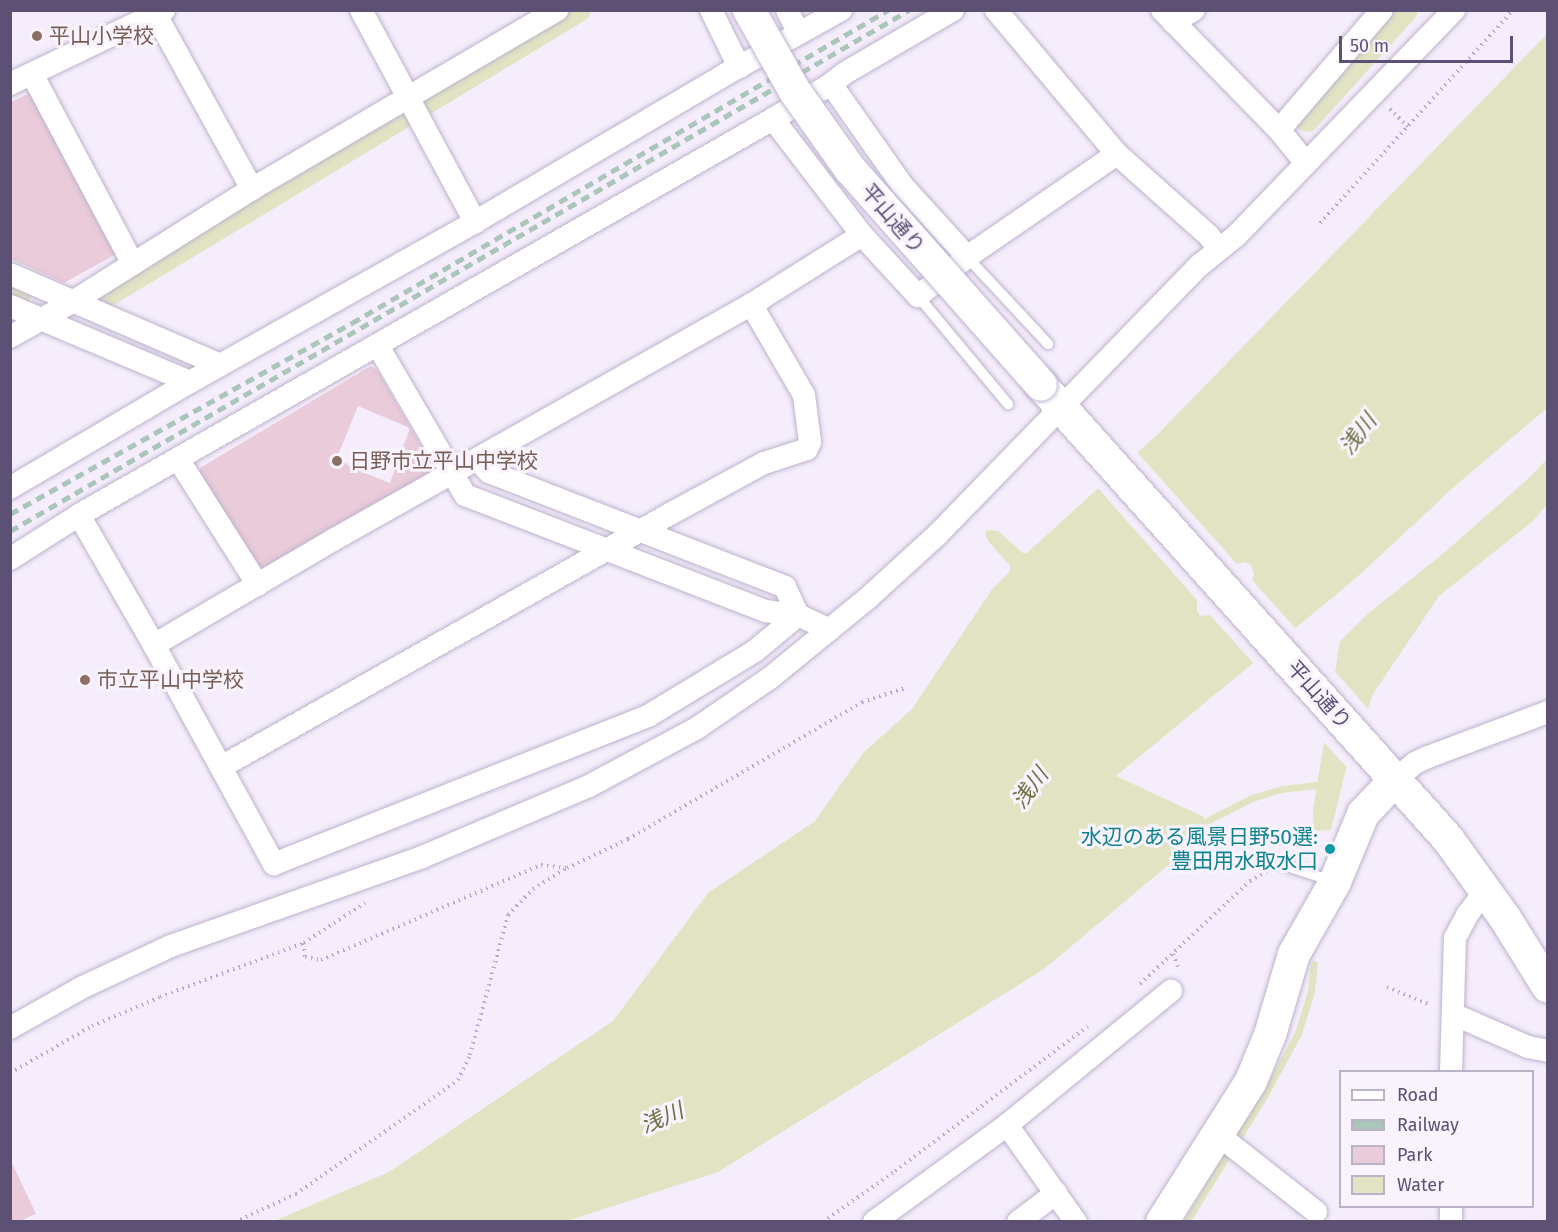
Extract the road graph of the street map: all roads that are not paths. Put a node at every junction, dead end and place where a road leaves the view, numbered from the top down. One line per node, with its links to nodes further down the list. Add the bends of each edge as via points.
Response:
1 (361, 10): 20 (street)
2 (557, 10): 20 (street)
3 (711, 10): 16 (street)
4 (747, 10): 15 (lane); 45 (main road, 平山通り, bridge, via 788,81 850,169)
5 (788, 10): 14 (street)
6 (841, 10): 14 (street)
7 (953, 10): 19 (street)
8 (996, 10): 24 (street)
9 (1194, 10): 13 (street)
10 (1382, 10): 23 (street)
11 (1454, 10): 25 (street)
12 (160, 13): 17 (street); 26 (street)
13 (1168, 16): 23 (street)
14 (798, 32): 16 (street)
15 (761, 43)
16 (739, 67): 27 (street)
17 (32, 74): 18 (street); 31 (street)
18 (10, 84)
19 (831, 84): 22 (street); 30 (street, via 902,185)
20 (408, 96): 26 (street); 27 (street)
21 (806, 114): 33 (lane, via 847,172)
22 (773, 119): 28 (street); 41 (street)
23 (1279, 129): 25 (street)
24 (1117, 154): 29 (street); 30 (street)
25 (1306, 163): 29 (street)
26 (252, 189): 31 (street)
27 (475, 222): 42 (street)
28 (862, 235): 34 (street); 36 (street)
29 (1219, 249): 45 (street, via 1200,265)
30 (967, 257): 33 (street); 40 (lane)
31 (133, 264): 35 (street)
32 (10, 274): 35 (street)
33 (937, 280): 34 (street)
34 (918, 296): 44 (lane)
35 (74, 301): 38 (street); 42 (street)
36 (751, 304): 47 (street); 51 (street, via 804,395 810,442 807,449 764,463)
37 (10, 306): 38 (street)
38 (42, 320): 39 (street); 43 (street)
39 (10, 337)
40 (1048, 344)
41 (378, 346): 46 (street); 48 (street)
42 (220, 365): 43 (street)
43 (190, 382): 49 (street)
44 (1008, 404)
45 (1067, 413): 56 (street, via 914,558); 60 (main road, 平山通り)
46 (178, 459): 50 (street); 54 (street)
47 (477, 459): 48 (street); 51 (street, via 489,472)
48 (453, 473): 52 (street, via 465,495); 54 (street)
49 (10, 488)
50 (78, 515): 53 (street); 57 (street)
51 (641, 532): 52 (street); 55 (street, via 785,587)
52 (608, 550): 55 (street, via 765,611); 59 (street)
53 (10, 559)
54 (258, 585): 57 (street)
55 (798, 615): 56 (street); 59 (street, via 755,651 648,716 274,864)
56 (830, 630): 67 (street, via 770,678 697,728 589,786 422,857 171,946 82,987)
57 (154, 645): 59 (street)
58 (1548, 712): 60 (street, via 1428,757)
59 (221, 767)
60 (1396, 779): 62 (main road, via 1363,814); 63 (main road, 平山通り, via 1448,839)
61 (1281, 864): 62 (lane)
62 (1335, 882): 71 (main road, via 1294,954 1270,1035 1251,1081)
63 (1485, 891): 64 (main road, 平山通り); 66 (street, via 1455,938)
64 (1548, 987)
65 (1171, 991): 70 (street)
66 (1453, 1014): 68 (street, via 1528,1047); 69 (street)
67 (10, 1028)
68 (1548, 1051)
69 (1452, 1070)
70 (1007, 1125): 72 (street); 74 (street)
71 (1220, 1137): 73 (street); 77 (main road)
72 (1056, 1192): 75 (street); 76 (street)
73 (1316, 1212)
74 (874, 1221)
75 (1018, 1221)
76 (1076, 1221)
77 (1162, 1221)

